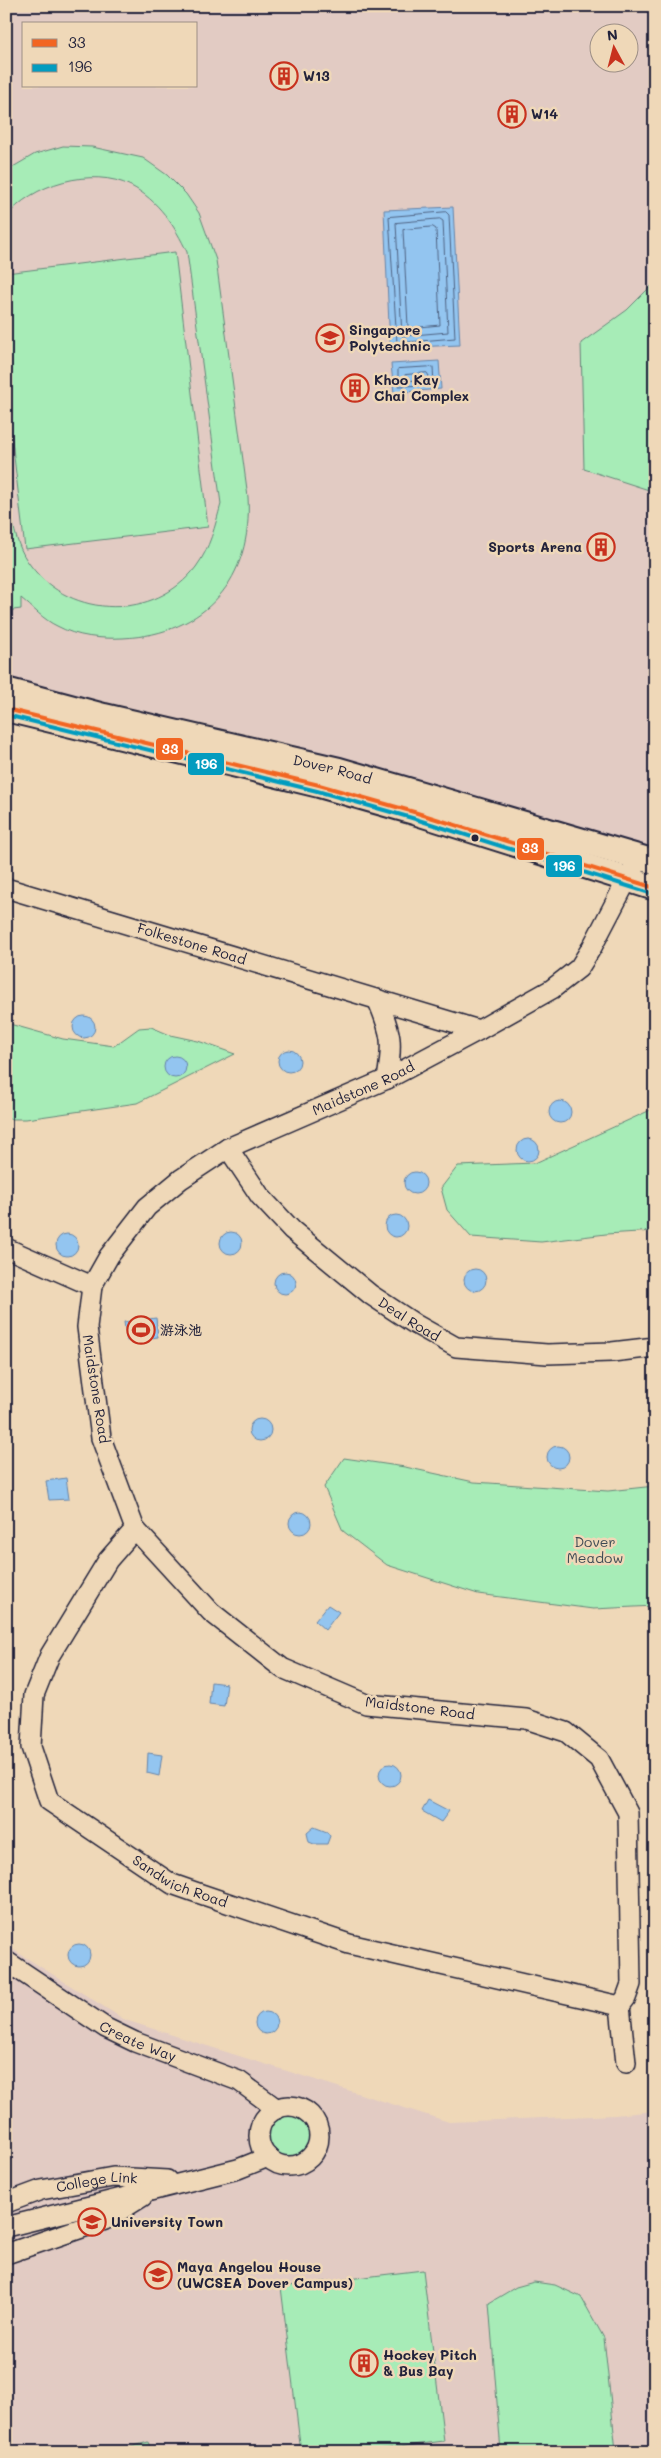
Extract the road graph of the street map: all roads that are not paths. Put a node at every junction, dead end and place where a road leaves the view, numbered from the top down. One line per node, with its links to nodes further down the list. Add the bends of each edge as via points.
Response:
1 (17, 703): 2 (street, Dover Road, via 339,770); 3 (street, Dover Road, via 414,812)
2 (647, 860): 3 (street, Maidstone Road)
3 (628, 880): 5 (street, Dover Road); 7 (street, Maidstone Road, via 579,968 552,988)
4 (6, 888): 6 (street, Folkestone Road)
5 (655, 888)
6 (377, 1000): 7 (street, Folkestone Road); 8 (street, via 391,1036)
7 (479, 1030): 8 (street, Maidstone Road)
8 (387, 1078): 9 (street, Maidstone Road)
9 (228, 1148): 11 (street, Maidstone Road, via 181,1179 147,1207 109,1256); 12 (street, Deal Road, via 260,1196 292,1230 371,1295 456,1347 547,1354)
10 (6, 1248): 11 (street)
11 (92, 1286): 13 (street, Maidstone Road, via 87,1327 101,1438)
12 (655, 1347)
13 (134, 1529): 15 (street, Maidstone Road, via 211,1612 282,1668 366,1704 526,1719 566,1732 599,1759 628,1813 630,1984); 15 (street, Sandwich Road, via 108,1560 81,1602 50,1655 34,1695 32,1747 49,1801 172,1884 349,1944)
14 (6, 1961): 17 (street, Create Way, via 106,2028 239,2080)
15 (620, 2006): 16 (street)
16 (626, 2063)
17 (277, 2109): 18 (street, via 263,2122 260,2131 259,2140); 18 (street, via 293,2106 309,2113 318,2126 319,2141 311,2156 294,2165 285,2166)
18 (268, 2157): 19 (street)
19 (190, 2182): 20 (street); 21 (street, College Link, via 114,2177 41,2190)
20 (153, 2190): 22 (street); 23 (street, via 117,2214)
21 (6, 2203)
22 (6, 2227)
23 (6, 2254)

